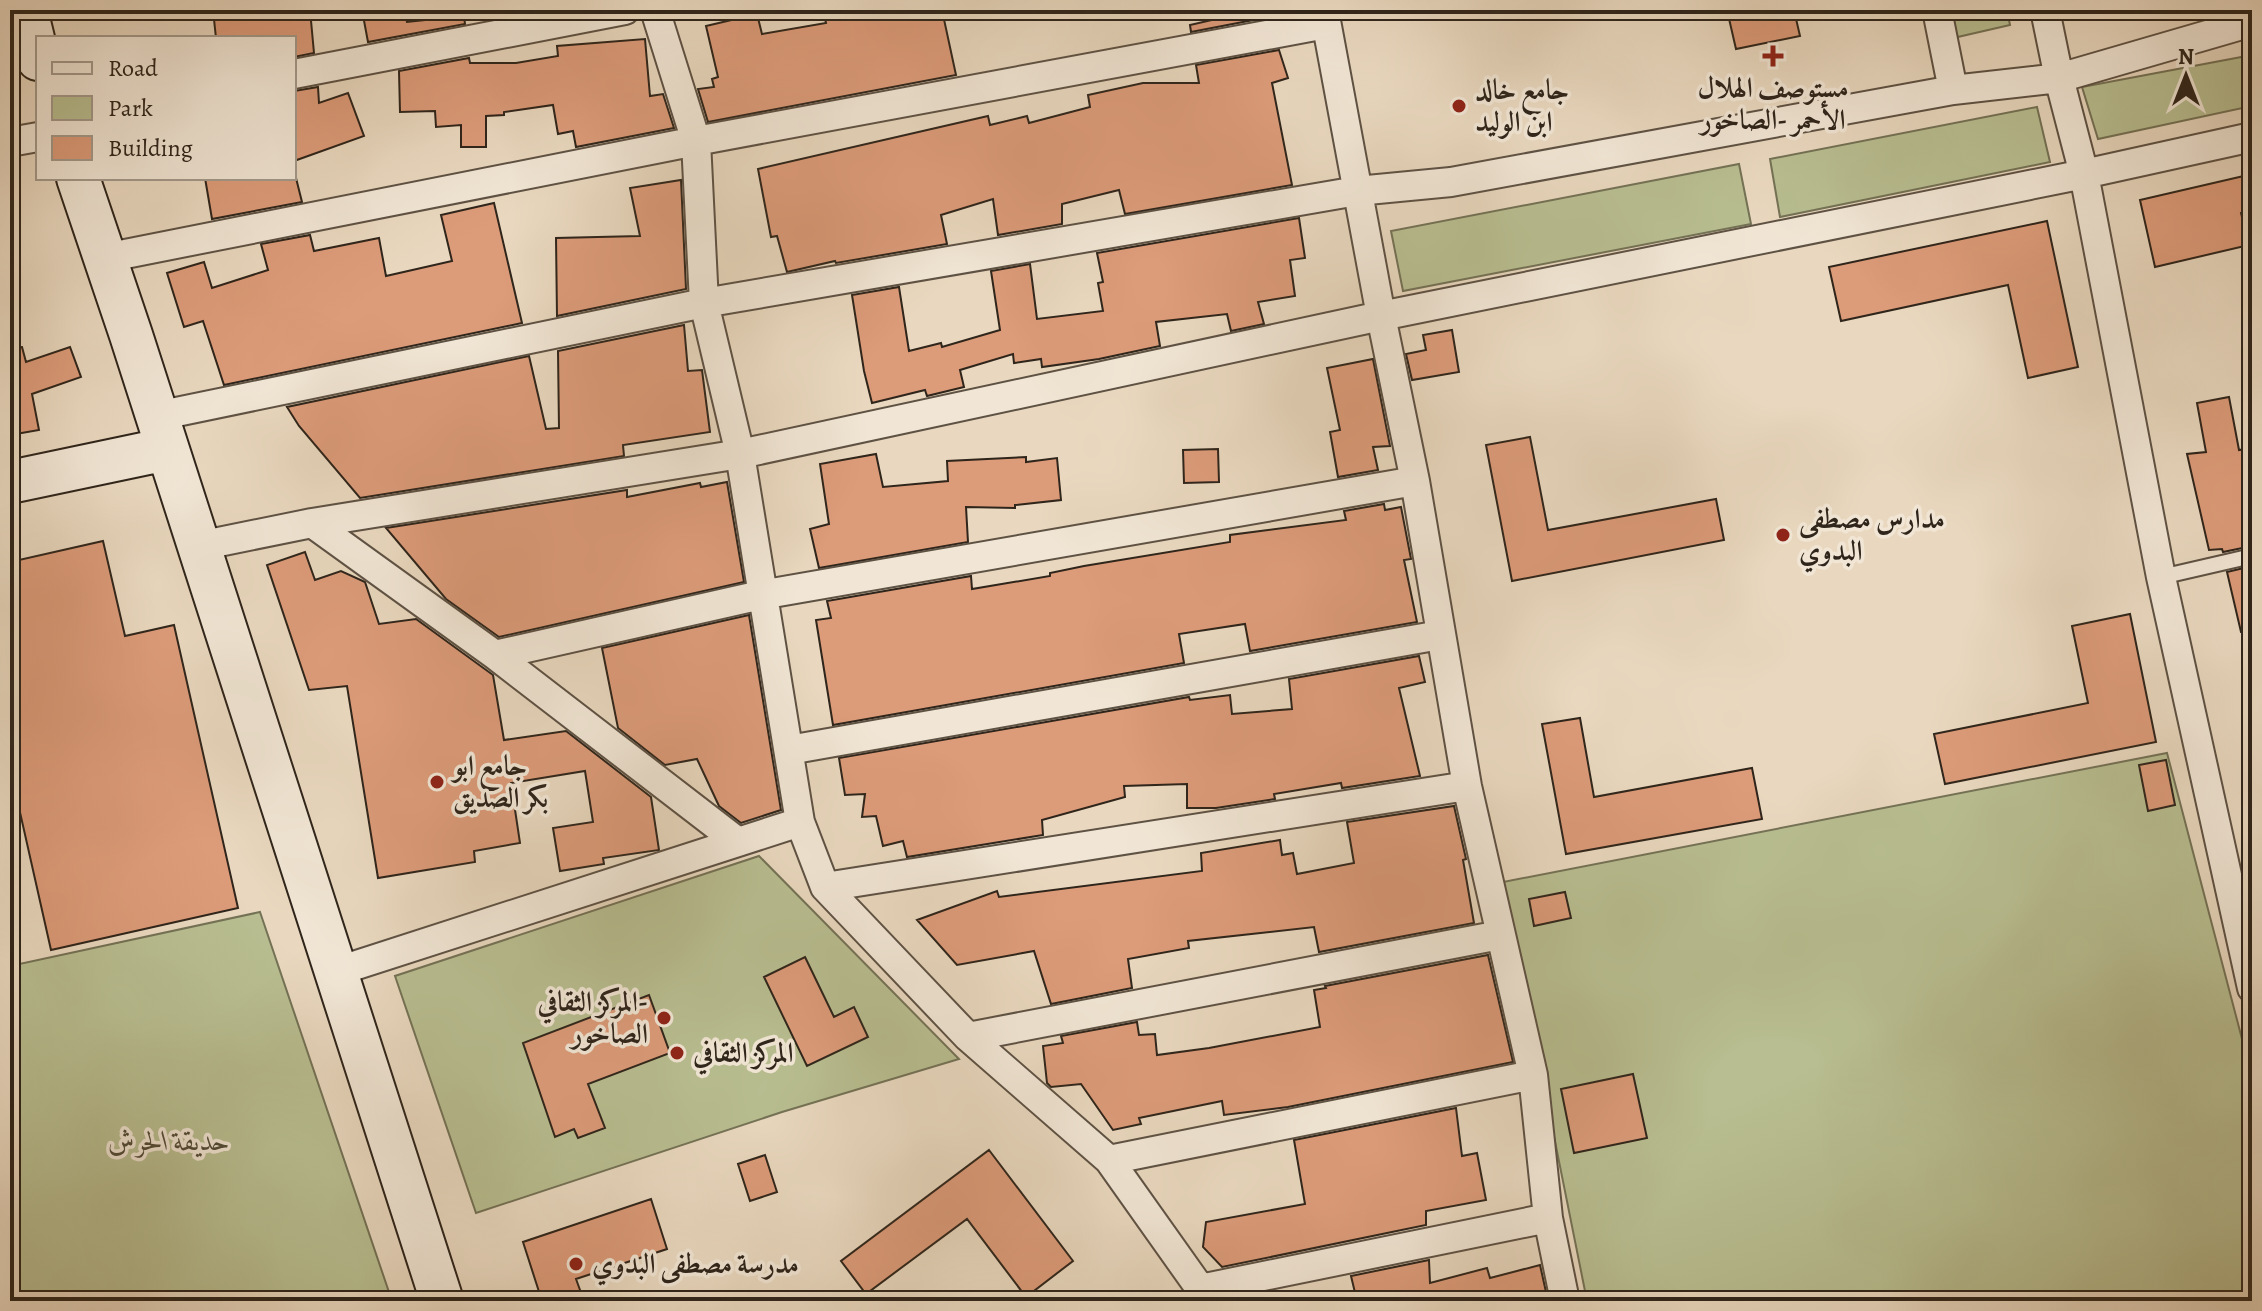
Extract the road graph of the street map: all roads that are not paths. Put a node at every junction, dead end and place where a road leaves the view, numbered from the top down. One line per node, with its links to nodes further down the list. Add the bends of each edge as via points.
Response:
1 (26, 10): 8 (main road)
2 (625, 10): 9 (street)
3 (655, 10): 14 (street)
4 (1937, 10): 11 (street)
5 (2045, 10): 10 (street)
6 (1325, 17): 14 (street); 18 (street)
7 (2252, 22): 10 (street)
8 (36, 51)
9 (296, 74)
10 (2059, 78): 11 (street); 16 (street)
11 (1953, 90): 18 (street, via 1451,182)
12 (36, 137): 15 (street)
13 (2252, 137): 16 (street)
14 (696, 141): 19 (street); 20 (street)
15 (10, 142)
16 (2084, 174): 21 (street); 29 (street)
17 (79, 180): 19 (main road)
18 (1357, 191): 20 (street); 21 (street)
19 (105, 258): 22 (main road)
20 (704, 303): 22 (street); 23 (street)
21 (1381, 316): 23 (street); 24 (street)
22 (162, 432): 25 (main road); 27 (main road)
23 (740, 454): 26 (street); 30 (street)
24 (1415, 481): 30 (street); 31 (street)
25 (10, 482)
26 (312, 523): 27 (street); 32 (street)
27 (199, 546): 40 (main road)
28 (2252, 556): 29 (lane)
29 (2161, 577): 39 (street)
30 (761, 595): 32 (street); 33 (street)
31 (1440, 635): 33 (street); 34 (street)
32 (495, 655): 36 (street)
33 (789, 750): 35 (street)
34 (1467, 786): 37 (street); 38 (street)
35 (800, 822): 36 (street); 37 (street)
36 (738, 842): 40 (street)
37 (825, 887): 42 (street)
38 (1500, 935): 42 (street); 43 (street)
39 (2249, 960): 41 (street)
40 (335, 972): 47 (main road)
41 (2252, 988)
42 (968, 1037): 44 (street)
43 (1533, 1075): 44 (street); 45 (street)
44 (1109, 1160): 46 (street)
45 (1548, 1218): 46 (street); 48 (street)
46 (1205, 1295)
47 (442, 1301)
48 (1565, 1301)

